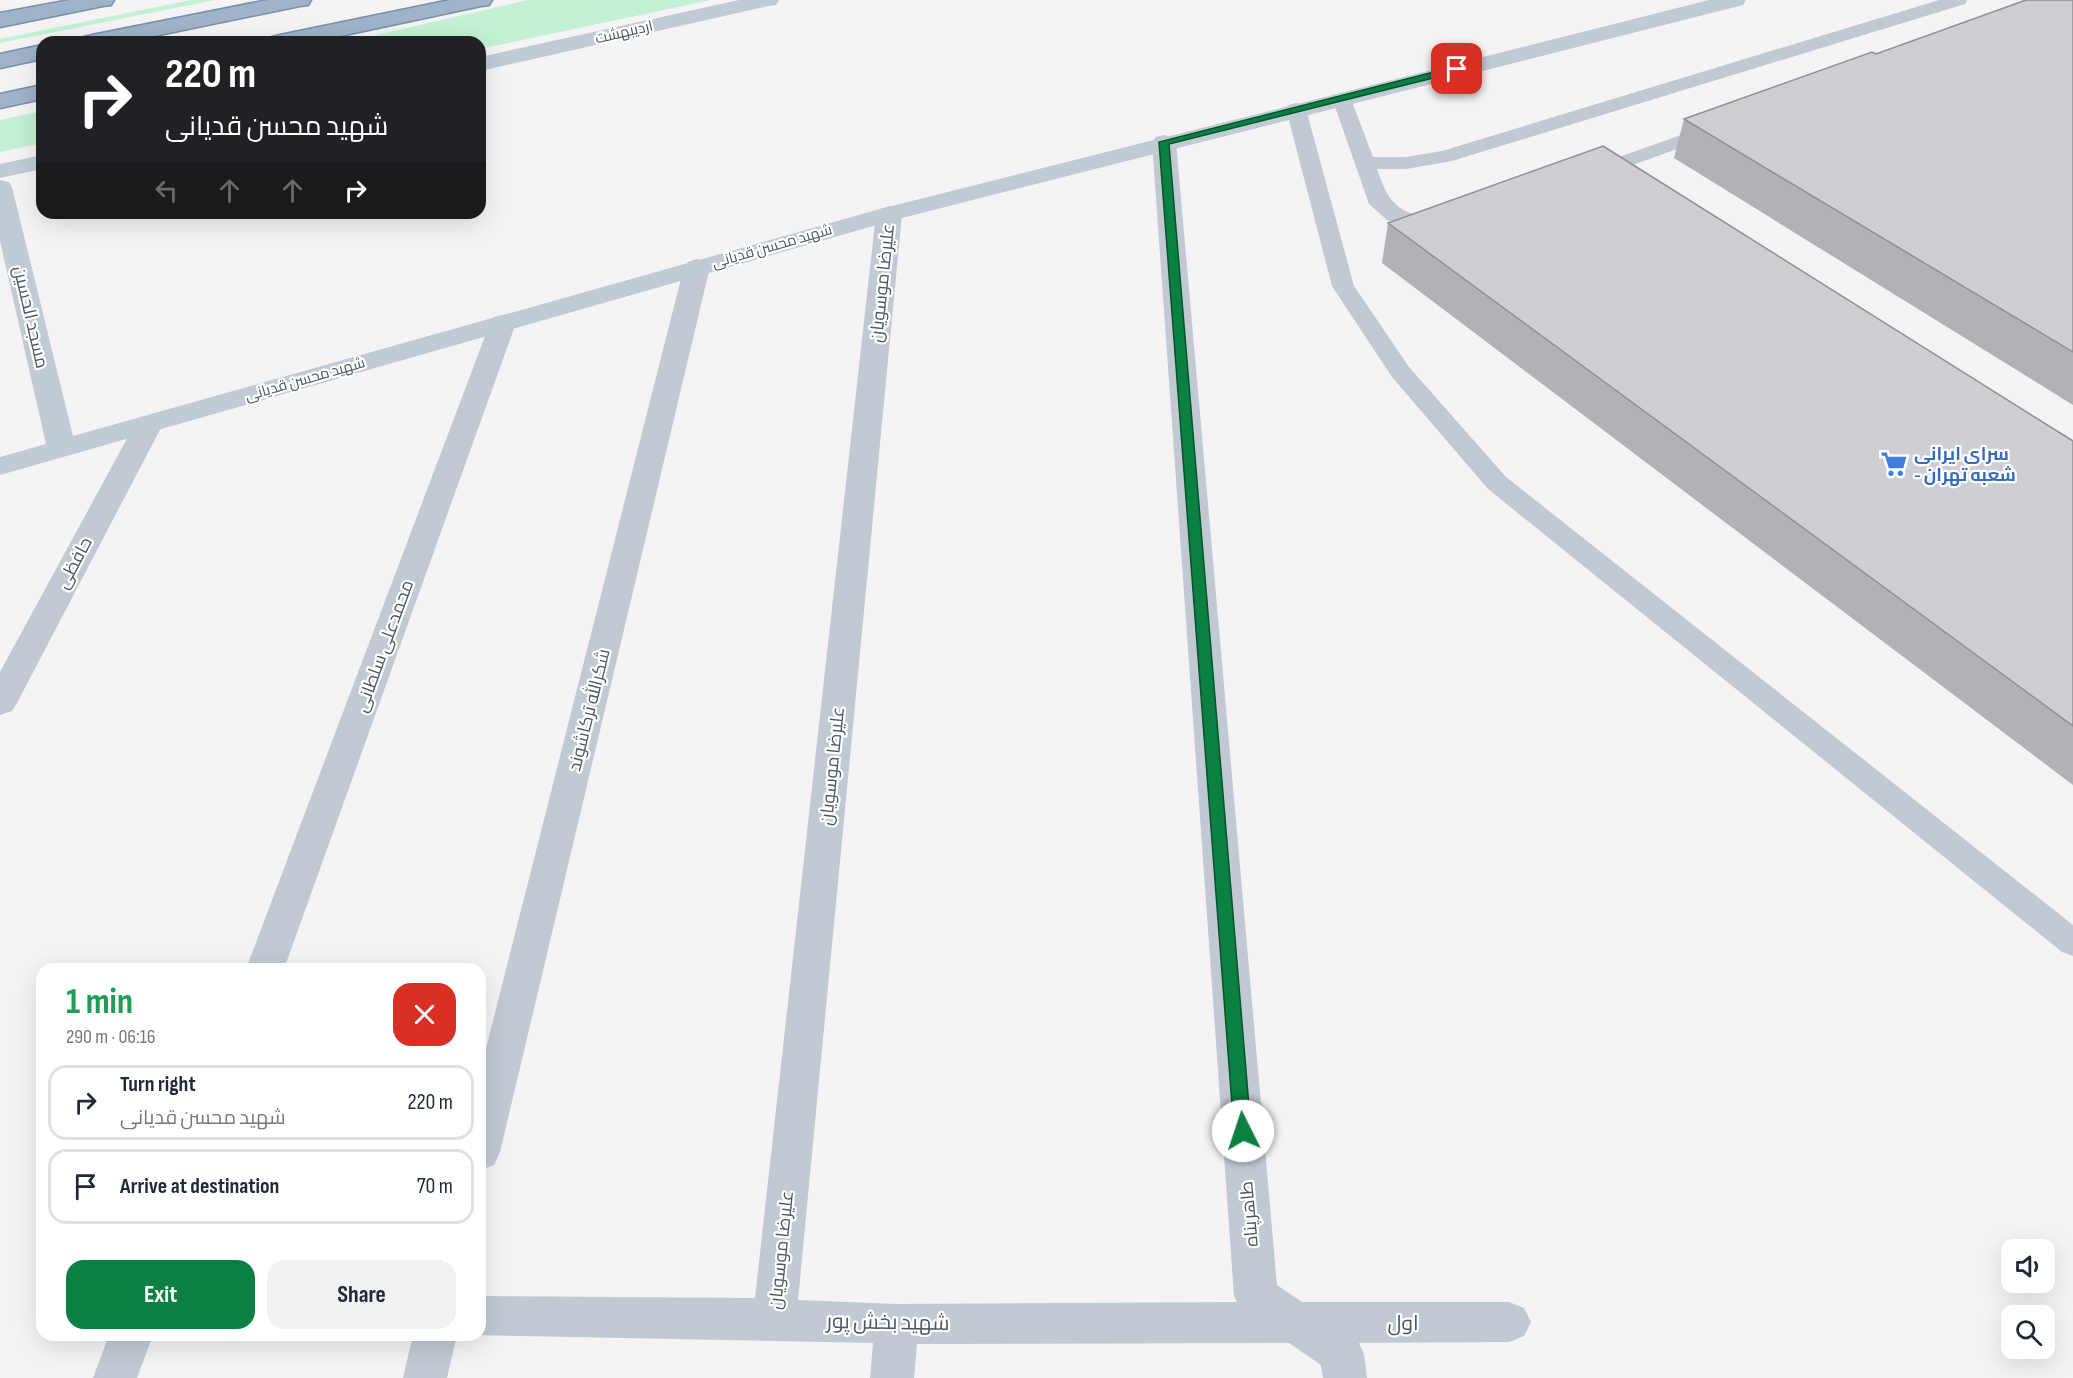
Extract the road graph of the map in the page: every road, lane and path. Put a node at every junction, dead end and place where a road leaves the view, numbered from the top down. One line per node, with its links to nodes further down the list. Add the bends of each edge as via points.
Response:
1 (103, 0): 8 (highway)
2 (300, 0): 9 (highway)
3 (481, 0): 10 (highway)
4 (768, 0): 14 (main road, اردیبهشت)
5 (1684, 0): 11 (main road)
6 (1735, 0): 11 (main road)
7 (1958, 0): 22 (lane, via 1445,157 1406,163)
8 (0, 20)
9 (122, 36)
10 (309, 36)
11 (1550, 45): 16 (main road, شهید محسن قدیانی)
12 (36, 53): 13 (highway)
13 (0, 61)
14 (486, 63)
15 (36, 93): 17 (highway)
16 (1341, 98): 18 (main road, شهید محسن قدیانی); 22 (lane)
17 (0, 101)
18 (1296, 109): 20 (main road, شهید محسن قدیانی); 34 (lane, via 1343,286 1400,372 1497,483)
19 (1729, 124): 24 (lane)
20 (1164, 142): 26 (main road, شهید محسن قدیانی); 40 (street, طاهرپناه, via 1256,1296)
21 (36, 163): 23 (main road)
22 (1366, 163): 27 (lane, via 1377,199 1395,215 1424,223)
23 (0, 171)
24 (1573, 180)
25 (0, 187): 31 (main road, مسجد الحسین)
26 (889, 214): 28 (main road, شهید محسن قدیانی); 38 (street, علیرضا موسویان)
27 (1462, 220)
28 (697, 267): 29 (main road, شهید محسن قدیانی); 36 (street, شکرالله ترکاشوند)
29 (503, 323): 30 (main road, شهید محسن قدیانی); 35 (street, محمدعلی سلطانی)
30 (149, 424): 31 (main road, شهید محسن قدیانی); 33 (street, حافظی)
31 (62, 448): 32 (main road, شهید محسن قدیانی)
32 (0, 466)
33 (0, 703)
34 (2073, 943)
35 (267, 963)
36 (486, 1128)
37 (486, 1316): 38 (street, شهید بخش پور)
38 (774, 1319): 41 (street, شهید بخش پور)
39 (1509, 1322): 40 (street, اول)
40 (1296, 1323): 41 (street, شهید بخش پور); 47 (street, طاهرپناه, via 1342,1354)
41 (896, 1324): 46 (street)
42 (128, 1341): 44 (street)
43 (434, 1341): 45 (street)
44 (115, 1378)
45 (425, 1378)
46 (892, 1378)
47 (1345, 1378)

